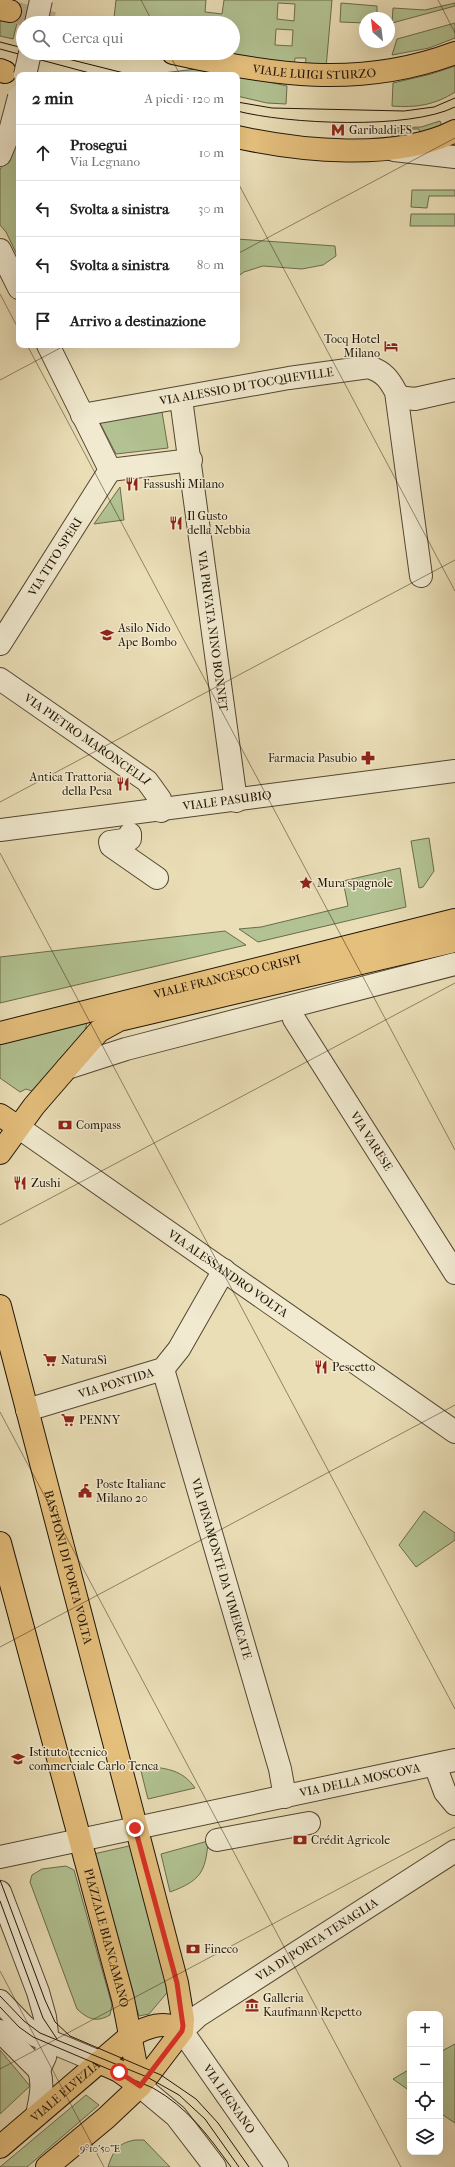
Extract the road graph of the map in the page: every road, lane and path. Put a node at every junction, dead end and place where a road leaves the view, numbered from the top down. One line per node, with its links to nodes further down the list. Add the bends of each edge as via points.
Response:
1 (41, 0): 2 (street, bridge)
2 (38, 16)
3 (455, 53): 5 (main road, VIALE LUIGI STURZO, via 400,69 334,76 270,72)
4 (23, 60): 6 (street, bridge)
5 (209, 60)
6 (10, 72)
7 (16, 108): 11 (street, bridge)
8 (455, 131): 10 (main road, via 432,140)
9 (240, 137): 10 (main road, via 319,149)
10 (386, 149): 12 (street)
11 (0, 155)
12 (455, 157)
13 (0, 250): 14 (street)
14 (16, 282)
15 (49, 348): 19 (street)
16 (455, 390): 17 (street, via 415,399)
17 (397, 397): 18 (street, VIA ALESSIO DI TOCQUEVILLE, via 388,378 369,367 289,378); 22 (street, VIA ALESSIO DI TOCQUEVILLE)
18 (181, 398): 19 (street, VIA ALESSIO DI TOCQUEVILLE); 20 (street, VIA PRIVATA NINO BONNET)
19 (82, 415): 21 (street)
20 (191, 460): 21 (street); 26 (street, VIA PRIVATA NINO BONNET)
21 (110, 470): 23 (street, VIA TITO SPERI)
22 (421, 576)
23 (0, 644)
24 (0, 679): 27 (street, VIA PIETRO MARONCELLI, via 147,781 160,800)
25 (455, 772): 26 (street, VIALE PASUBIO)
26 (236, 801): 27 (street, VIALE PASUBIO)
27 (161, 810): 28 (street, VIALE PASUBIO)
28 (0, 830)
29 (130, 834): 30 (street, via 130,839 110,842 111,846)
30 (157, 878)
31 (455, 920): 35 (main road, VIALE FRANCESCO CRISPI)
32 (455, 941): 36 (main road, VIALE FRANCESCO CRISPI, via 119,1020 99,1031)
33 (455, 964): 34 (street)
34 (291, 1008): 36 (street, via 126,1049); 41 (street, VIA VARESE, via 294,1019)
35 (0, 1033)
36 (68, 1068): 38 (main road, VIALE FRANCESCO CRISPI)
37 (0, 1115): 38 (main road, VIA ALESSANDRO VOLTA)
38 (18, 1128): 39 (main road); 40 (street, VIA ALESSANDRO VOLTA)
39 (0, 1153)
40 (224, 1270): 43 (street, VIA PONTIDA, via 179,1349); 45 (street, VIA ALESSANDRO VOLTA)
41 (455, 1273)
42 (0, 1306): 44 (main road, BASTIONI DI PORTA VOLTA)
43 (163, 1369): 44 (street, VIA PONTIDA); 48 (street, VIA PINAMONTE DA VIMERCATE)
44 (26, 1410): 52 (main road, BASTIONI DI PORTA VOLTA)
45 (455, 1432)
46 (0, 1544): 53 (main road)
47 (445, 1763): 49 (street, VIA DELLA MOSCOVA); 50 (street, VIA DELLA MOSCOVA)
48 (280, 1768): 49 (street, VIA DELLA MOSCOVA)
49 (286, 1797): 52 (street, VIA DELLA MOSCOVA)
50 (450, 1798)
51 (309, 1823): 54 (street)
52 (135, 1828): 53 (street); 60 (main road, via 177,1983 183,2019)
53 (80, 1840): 56 (street); 61 (main road, PIAZZALE BIANCAMANO, via 123,1999)
54 (217, 1840)
55 (455, 1851): 60 (street, VIA DI PORTA TENAGLIA, via 198,2016)
56 (0, 1857)
57 (0, 1892): 62 (street, via 41,2002)
58 (0, 2001): 62 (street, via 24,2026)
59 (0, 2031): 64 (street)
60 (182, 2031): 61 (main road, via 162,2024); 65 (main road); 70 (street, VIA LEGNANO)
61 (130, 2036): 63 (main road, VIALE ELVEZIA); 65 (main road, PIAZZALE BIANCAMANO)
62 (48, 2042): 63 (street); 64 (street)
63 (99, 2062): 65 (main road); 66 (main road, VIALE ELVEZIA)
64 (39, 2070): 66 (street, via 42,2078)
65 (140, 2086): 68 (main road); 69 (street, via 176,2116)
66 (37, 2115): 67 (main road, VIALE ELVEZIA)
67 (0, 2147)
68 (47, 2167)
69 (215, 2167)
70 (277, 2167)

